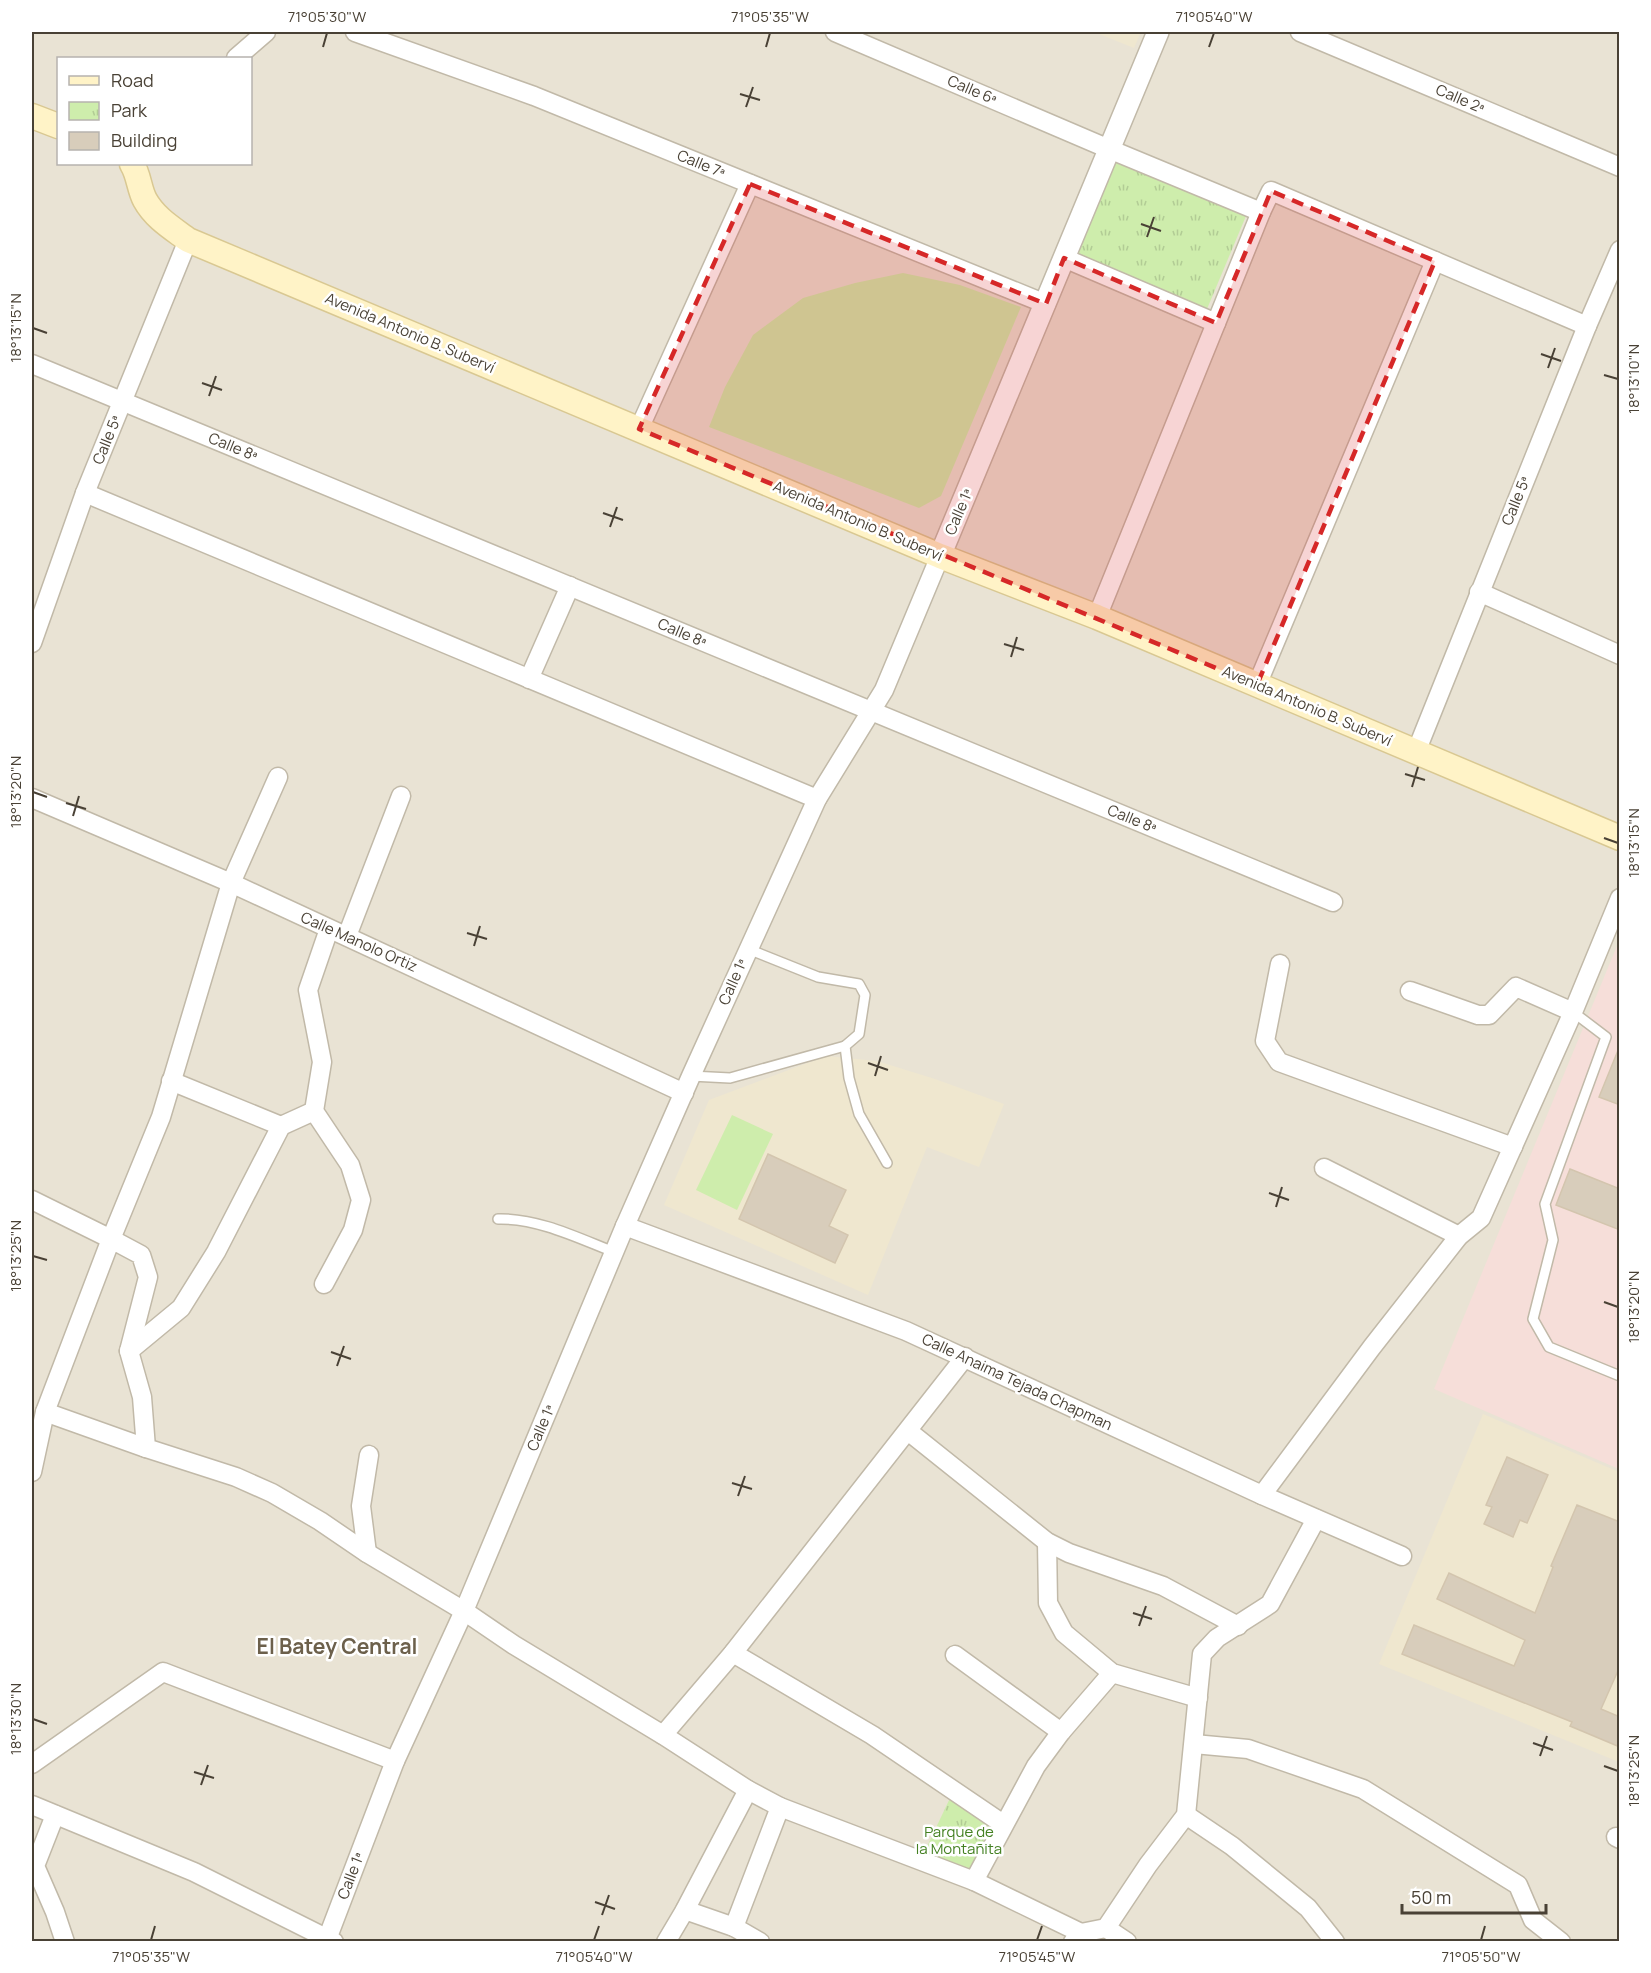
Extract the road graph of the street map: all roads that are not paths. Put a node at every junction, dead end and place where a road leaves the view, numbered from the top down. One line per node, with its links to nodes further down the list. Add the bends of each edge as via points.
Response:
1 (266, 32): 6 (street)
2 (355, 32): 12 (street, Calle 7ª, via 534,96)
3 (835, 32): 9 (street, Calle 6ª)
4 (1158, 32): 9 (street, Calle 1ª)
5 (1300, 32): 11 (street, Calle 2ª)
6 (237, 57)
7 (32, 116): 8 (main road)
8 (57, 126)
9 (1109, 149): 13 (street, Calle 6ª); 16 (street, Calle 1ª)
10 (133, 165): 14 (main road, Avenida Antonio B. Suberví, via 144,199 157,217)
11 (1620, 167)
12 (750, 184): 18 (street, Calle 7ª); 23 (street)
13 (1261, 212): 17 (street, via 1271,191); 19 (street)
14 (188, 240): 22 (street, Calle 5ª); 23 (main road, Avenida Antonio B. Suberví)
15 (1620, 250): 20 (street, Calle 5ª)
16 (1064, 258): 18 (street, Calle 1ª); 19 (street)
17 (1436, 261): 20 (street); 32 (street)
18 (1046, 304): 25 (street, Calle 1ª)
19 (1216, 323): 28 (street)
20 (1587, 326): 27 (street, Calle 5ª)
21 (32, 364): 22 (street, Calle 8ª)
22 (122, 402): 24 (street, Calle 5ª); 26 (street, Calle 8ª)
23 (639, 429): 25 (main road, Avenida Antonio B. Suberví)
24 (85, 493): 29 (street, Calle 5ª); 31 (street)
25 (940, 556): 28 (main road, Avenida Antonio B. Suberví); 33 (street, Calle 1ª, via 884,690)
26 (570, 586): 31 (street); 33 (street, Calle 8ª)
27 (1479, 592): 30 (street); 34 (street, Calle 5ª)
28 (1097, 617): 32 (main road, Avenida Antonio B. Suberví)
29 (32, 643)
30 (1620, 655)
31 (529, 679): 38 (street)
32 (1257, 686): 34 (main road, Avenida Antonio B. Suberví)
33 (871, 711): 38 (street, Calle 1ª); 42 (street, Calle 8ª)
34 (1416, 752): 39 (main road, Avenida Antonio B. Suberví)
35 (278, 777): 40 (street)
36 (401, 796): 44 (street)
37 (32, 798): 40 (street, Calle Manolo Ortiz)
38 (817, 799): 45 (street, Calle 1ª)
39 (1620, 838)
40 (231, 883): 43 (street, Calle Manolo Ortiz); 50 (street)
41 (1620, 898): 48 (street)
42 (1333, 902)
43 (329, 929): 44 (street, Calle Manolo Ortiz); 52 (street, via 308,990 322,1062)
44 (347, 936): 51 (street, Calle Manolo Ortiz)
45 (748, 949): 49 (lane, via 818,977 859,984 865,995 859,1034); 51 (street, Calle 1ª)
46 (1280, 964): 54 (street, via 1265,1041 1279,1062)
47 (1410, 991): 48 (street, via 1478,1015 1489,1015 1516,987)
48 (1573, 1012): 54 (street); 66 (lane, via 1606,1037 1545,1204 1553,1240 1533,1319 1549,1347)
49 (845, 1046): 51 (lane, via 730,1078); 55 (lane, via 859,1114)
50 (171, 1081): 53 (street); 61 (street, via 161,1117)
51 (687, 1084): 59 (street, Calle 1ª)
52 (314, 1111): 53 (street); 63 (street, via 350,1164 361,1200 353,1230)
53 (281, 1126): 64 (street, via 216,1252 181,1308)
54 (1513, 1147): 60 (street, via 1481,1218)
55 (887, 1163)
56 (1324, 1168): 60 (street)
57 (32, 1200): 61 (street)
58 (498, 1220): 62 (lane, via 515,1219 559,1231)
59 (626, 1226): 62 (street, Calle 1ª); 65 (street, Calle Anaima Tejada Chapman)
60 (1459, 1236): 72 (street)
61 (111, 1239): 64 (street, via 141,1255 148,1277); 67 (street)
62 (614, 1252): 77 (street, Calle 1ª)
63 (324, 1284)
64 (129, 1351): 69 (street, via 142,1397)
65 (965, 1357): 68 (street); 72 (street, Calle Anaima Tejada Chapman)
66 (1620, 1376)
67 (45, 1412): 69 (street); 71 (street)
68 (908, 1431): 74 (street); 79 (street)
69 (146, 1448): 75 (street, via 273,1493)
70 (369, 1455): 75 (street, via 361,1506)
71 (32, 1472)
72 (1262, 1495): 73 (street, Calle Anaima Tejada Chapman)
73 (1316, 1519): 76 (street, Calle Anaima Tejada Chapman); 78 (street, via 1270,1604)
74 (1047, 1542): 78 (street, via 1163,1587); 81 (street, via 1048,1603 1064,1633)
75 (367, 1553): 77 (street)
76 (1402, 1556)
77 (464, 1611): 84 (street); 86 (street, Calle 1ª)
78 (1238, 1626): 82 (street, via 1217,1638 1202,1654)
79 (733, 1653): 84 (street); 93 (street, via 872,1735)
80 (955, 1655): 83 (street)
81 (1112, 1673): 82 (street); 83 (street)
82 (1198, 1698): 85 (street)
83 (1061, 1732): 93 (street, via 1036,1766)
84 (663, 1735): 88 (street)
85 (1194, 1744): 92 (street); 106 (street, via 1248,1749 1363,1789 1518,1885 1533,1920)
86 (395, 1761): 87 (street, via 163,1672); 101 (street, Calle 1ª)
87 (32, 1764)
88 (748, 1790): 90 (street); 96 (street)
89 (32, 1805): 91 (street)
90 (780, 1807): 95 (street); 97 (street)
91 (56, 1815): 94 (street); 101 (street, via 194,1872)
92 (1186, 1815): 98 (street); 105 (street, via 1232,1846 1308,1908)
93 (1003, 1824): 95 (street)
94 (33, 1866): 100 (street)
95 (974, 1881): 99 (street)
96 (685, 1910): 97 (street); 102 (street)
97 (734, 1927): 103 (street)
98 (1106, 1928): 99 (street); 104 (street)
99 (1077, 1937)
100 (65, 1941)
101 (329, 1941)
102 (666, 1941)
103 (760, 1941)
104 (1126, 1941)
105 (1335, 1941)
106 (1561, 1941)

